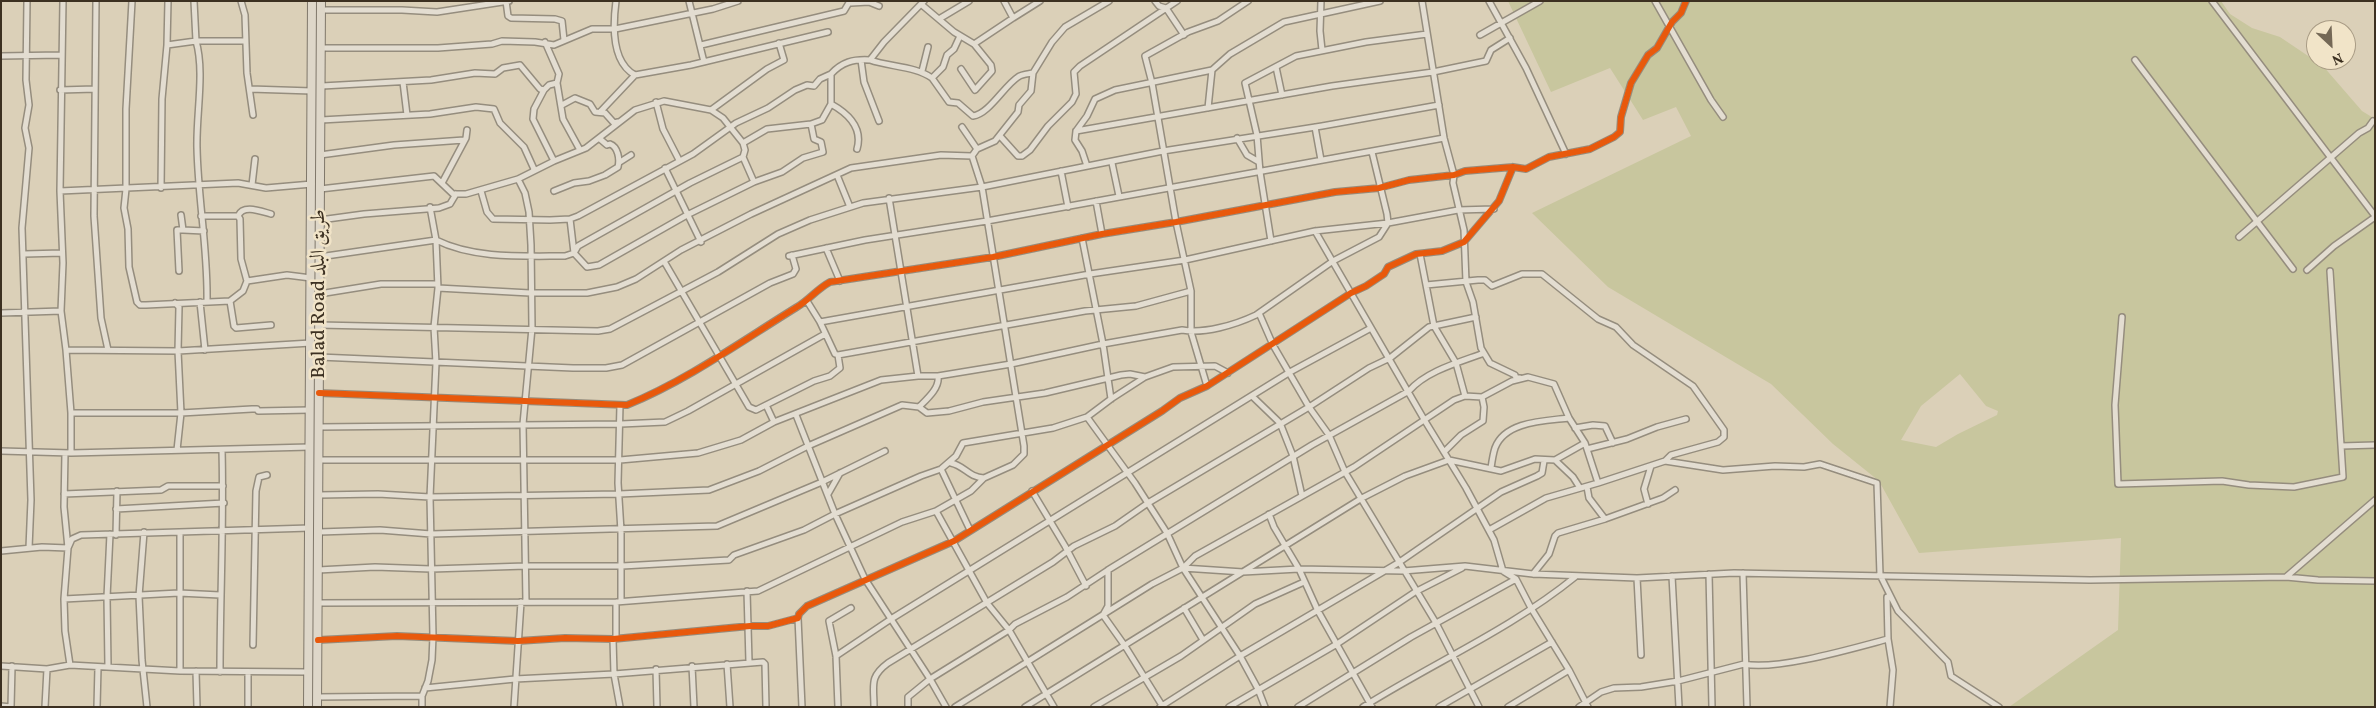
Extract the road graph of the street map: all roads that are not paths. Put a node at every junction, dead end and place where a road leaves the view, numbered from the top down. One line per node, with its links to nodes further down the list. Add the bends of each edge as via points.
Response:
1 (27, 1): 60 (street)
2 (63, 1): 58 (street)
3 (96, 1): 78 (street)
4 (132, 1): 145 (street, via 126,109)
5 (168, 1): 53 (street)
6 (194, 1): 48 (street)
7 (241, 1): 49 (street, via 245,15)
8 (312, 1): 81 (highway, Balad Road طريق البلد)
9 (322, 1): 33 (highway, Balad Road طريق البلد)
10 (508, 1): 33 (street, via 437,12); 47 (street, via 508,16 511,18 562,21)
11 (616, 1): 40 (street)
12 (689, 1): 34 (street)
13 (738, 1): 34 (street)
14 (969, 1): 37 (street)
15 (1004, 1): 36 (street)
16 (1040, 1): 36 (street)
17 (1109, 1): 70 (street, via 1065,27)
18 (1155, 1): 32 (street)
19 (1177, 1): 32 (street)
20 (1248, 1): 43 (street, via 1218,21)
21 (1321, 1): 35 (street)
22 (1380, 1): 35 (street)
23 (1422, 1): 42 (street)
24 (1489, 1): 38 (street)
25 (1540, 1): 38 (street)
26 (1656, 1): 39 (street)
27 (1686, 1): 39 (street)
28 (2212, 1): 123 (street)
29 (850, 2): 31 (street); 54 (street, via 844,11)
30 (923, 3): 37 (street); 62 (street)
31 (879, 6)
32 (1166, 8): 43 (street); 107 (street, via 1074,72 1076,94 1072,102 1030,150 1018,156)
33 (322, 10): 56 (highway, Balad Road طريق البلد)
34 (692, 12): 40 (street); 54 (street)
35 (1321, 14): 57 (street); 67 (street, via 1284,22 1230,54)
36 (1013, 18): 52 (street)
37 (939, 19): 45 (street)
38 (1501, 23): 44 (street); 46 (street)
39 (1670, 25): 95 (street); 118 (street, via 1631,83 1620,132 1590,149)
40 (615, 29): 47 (street, via 592,29); 72 (street, via 617,49 629,72)
41 (828, 32): 51 (street)
42 (1427, 34): 57 (street); 69 (street)
43 (1184, 35): 76 (street, via 1145,56)
44 (1480, 35)
45 (960, 36): 52 (street); 73 (street, via 947,55 944,67)
46 (1510, 38): 69 (street, via 1491,50 1486,61); 118 (street)
47 (564, 40): 50 (street, via 554,45)
48 (196, 41): 49 (street); 53 (street); 143 (street, via 201,62 196,117)
49 (245, 41): 79 (street)
50 (546, 42): 56 (street, via 502,41 438,48); 75 (street, via 559,74)
51 (779, 43): 64 (street); 90 (street, via 784,60)
52 (974, 44): 66 (street, via 992,71 975,90)
53 (167, 45): 146 (street, via 162,99)
54 (700, 45): 64 (street)
55 (928, 46): 68 (street)
56 (322, 48): 77 (highway, Balad Road طريق البلد)
57 (1322, 50): 65 (street, via 1296,56)
58 (60, 55): 60 (street); 80 (street)
59 (1, 56): 60 (street)
60 (27, 56): 193 (street, via 29,104 25,128 29,148 22,228)
61 (861, 60): 62 (street); 71 (street, via 841,64); 97 (street, via 864,82)
62 (870, 60): 68 (street)
63 (2135, 60): 177 (street)
64 (704, 62): 72 (street)
65 (1276, 68): 83 (street); 84 (street, via 1245,83)
66 (961, 69)
67 (1212, 70): 76 (street); 89 (street)
68 (922, 71): 73 (street)
69 (1433, 72): 83 (street); 88 (street)
70 (1033, 73): 73 (street, via 1019,76 986,110 975,116 958,103 949,102); 107 (street, via 1030,91)
71 (831, 74): 86 (street); 102 (street, via 814,86 802,86)
72 (635, 75): 91 (street)
73 (932, 78)
74 (403, 82): 77 (street); 82 (street, via 475,73 495,74 503,68 520,65); 93 (street)
75 (557, 83): 82 (street); 87 (street)
76 (1152, 83): 94 (street); 105 (street, via 1115,90 1095,100)
77 (322, 86): 96 (highway, Balad Road طريق البلد)
78 (95, 89): 80 (street); 151 (street)
79 (250, 89): 81 (street); 92 (street)
80 (60, 90): 152 (street)
81 (312, 90): 142 (highway, Balad Road طريق البلد)
82 (544, 90): 127 (street, via 532,119)
83 (1282, 95): 84 (street)
84 (1250, 101): 89 (street); 106 (street)
85 (656, 102): 90 (street); 99 (street, via 635,110); 125 (street, via 663,129)
86 (831, 104): 100 (street, via 825,117); 113 (street, via 857,128 860,140)
87 (562, 105): 91 (street, via 575,98 590,104 595,112); 114 (street, via 563,119)
88 (1440, 105): 103 (street); 109 (street)
89 (1208, 108): 94 (street)
90 (711, 110): 102 (street)
91 (601, 111): 99 (street, via 614,123)
92 (253, 115)
93 (407, 115): 96 (street); 135 (street, via 476,107 494,109 500,123 524,147)
94 (1156, 116): 105 (street); 116 (street)
95 (1723, 117)
96 (322, 120): 119 (highway, Balad Road طريق البلد)
97 (879, 121)
98 (2373, 121): 123 (street)
99 (618, 122): 110 (street)
100 (810, 124): 112 (street, via 767,129); 140 (street, via 814,139 821,142 823,152 802,158 782,172)
101 (962, 126): 115 (street)
102 (730, 127): 112 (street); 125 (street, via 707,145)
103 (1315, 127): 106 (street); 126 (street)
104 (466, 130): 111 (street)
105 (1076, 131): 131 (street, via 1075,140)
106 (1257, 135): 108 (street); 130 (street)
107 (1000, 136): 115 (street)
108 (1237, 138): 116 (street); 130 (street, via 1247,155)
109 (1444, 138): 117 (street); 138 (street)
110 (600, 139): 114 (street); 128 (street, via 606,145 614,145)
111 (464, 140): 119 (street); 141 (street)
112 (743, 143): 122 (street)
113 (857, 149)
114 (580, 150): 127 (street)
115 (977, 150): 121 (street)
116 (1163, 151): 129 (street); 148 (street)
117 (1372, 152): 126 (street); 149 (street)
118 (1566, 154): 132 (street, via 1550,157 1526,169)
119 (320, 155): 150 (highway, Balad Road طريق البلد)
120 (631, 155): 128 (street)
121 (972, 156): 137 (street, via 941,154 882,162 857,166); 147 (street)
122 (744, 157): 140 (street); 155 (street)
123 (2331, 158): 171 (street); 177 (street)
124 (255, 159): 144 (street)
125 (679, 160): 133 (street)
126 (1321, 160): 136 (street)
127 (554, 161): 135 (street)
128 (620, 162): 154 (street, via 605,175)
129 (1112, 162): 131 (street); 157 (street)
130 (1259, 162): 136 (street)
131 (1087, 166): 134 (street)
132 (1513, 167): 138 (street); 164 (street)
133 (665, 168): 155 (street); 173 (street)
134 (1061, 170): 147 (street); 163 (street)
135 (533, 171): 139 (street)
136 (1260, 172): 148 (street); 160 (street)
137 (837, 175): 162 (street); 188 (street, via 788,195)
138 (1454, 175): 149 (street, via 1409,180); 165 (street)
139 (518, 179): 153 (street); 172 (street, via 525,192)
140 (754, 182): 168 (street)
141 (442, 183): 150 (street, via 434,176); 156 (street)
142 (312, 184): 144 (street, via 266,188); 207 (highway, Balad Road طريق البلد)
143 (199, 185): 144 (street); 146 (street); 169 (street)
144 (252, 185)
145 (126, 188): 146 (street); 151 (street); 223 (street, via 124,208 137,302 140,305)
146 (161, 188)
147 (982, 188): 158 (street); 175 (street)
148 (1170, 188): 157 (street); 176 (street)
149 (1379, 188): 160 (street, via 1335,192); 178 (street)
150 (320, 189): 174 (highway, Balad Road طريق البلد)
151 (94, 190): 152 (street); 248 (street, via 101,318)
152 (60, 191): 191 (street)
153 (481, 191): 156 (street); 172 (street, via 490,218)
154 (554, 191)
155 (676, 191): 168 (street); 192 (street, via 578,246)
156 (456, 194): 161 (street, via 450,204)
157 (1119, 196): 159 (street)
158 (888, 198): 162 (street); 183 (street)
159 (1096, 201): 163 (street); 182 (street)
160 (1267, 205): 176 (street); 187 (street)
161 (430, 207): 174 (street); 186 (street)
162 (850, 207): 213 (street, via 778,234)
163 (1068, 207): 175 (street)
164 (1494, 209): 165 (street); 189 (street)
165 (1458, 210): 178 (street); 189 (street)
166 (271, 214): 170 (street, via 244,209)
167 (181, 215): 179 (street)
168 (687, 215): 188 (street); 192 (street, via 599,265 587,268)
169 (202, 216): 170 (street); 180 (street)
170 (238, 216): 208 (street, via 241,259)
171 (2375, 216): 203 (street)
172 (530, 219): 173 (street); 195 (street)
173 (570, 219): 192 (street)
174 (320, 220): 196 (highway, Balad Road طريق البلد)
175 (987, 221): 183 (street); 197 (street)
176 (1176, 222): 182 (street); 198 (street)
177 (2257, 222): 185 (street); 201 (street)
178 (1388, 223): 181 (street); 199 (street, via 1379,237)
179 (183, 230): 180 (street); 204 (street, via 177,230)
180 (204, 231): 219 (street)
181 (1315, 231): 187 (street); 199 (street)
182 (1102, 234): 184 (street)
183 (894, 235): 190 (street); 202 (street)
184 (1082, 238): 197 (street); 206 (street)
185 (2240, 238)
186 (436, 240): 195 (street, via 452,248 472,252); 196 (street); 212 (street)
187 (1271, 241): 198 (street)
188 (701, 242): 200 (street, via 682,250)
189 (1464, 242): 194 (street, via 1442,251); 210 (street)
190 (826, 248): 209 (street); 232 (street, via 790,256 796,270 793,274)
191 (62, 252): 193 (street); 226 (street)
192 (574, 253): 195 (street, via 565,256)
193 (24, 254): 228 (street)
194 (1420, 254): 211 (street); 217 (street, via 1388,267 1384,274)
195 (531, 255): 216 (street)
196 (319, 257): 218 (highway, Balad Road طريق البلد)
197 (993, 257): 202 (street); 214 (street)
198 (1185, 260): 206 (street); 215 (street)
199 (1333, 261): 217 (street); 229 (street)
200 (665, 263): 213 (street); 216 (street, via 636,279 605,290)
201 (2293, 269)
202 (901, 270): 209 (street); 224 (street)
203 (2307, 270)
204 (179, 271)
205 (2330, 271): 305 (street)
206 (1090, 274): 214 (street); 225 (street)
207 (311, 278): 208 (street, via 287,275); 244 (highway, Balad Road طريق البلد)
208 (247, 281): 220 (street, via 242,291)
209 (840, 281): 222 (street, via 820,288)
210 (1466, 282): 211 (street); 230 (street); 323 (street, via 1485,280 1492,286 1522,274 1542,274 1598,319 1616,327 1633,345 1693,386 1724,430 1724,436 1718,442 1671,455)
211 (1426, 285): 237 (street)
212 (437, 286): 216 (street); 218 (street, via 381,284); 238 (street)
213 (683, 291): 232 (street); 239 (street, via 610,329)
214 (998, 291): 224 (street); 236 (street)
215 (1192, 291): 225 (street, via 1136,306); 241 (street)
216 (530, 293): 239 (street)
217 (1351, 293): 240 (street); 246 (street)
218 (319, 294): 235 (highway, Balad Road طريق البلد)
219 (207, 301): 220 (street); 221 (street)
220 (230, 301): 234 (street, via 236,328)
221 (200, 302): 223 (street); 249 (street)
222 (807, 302): 233 (street); 252 (street)
223 (175, 303): 250 (street, via 179,307)
224 (907, 306): 233 (street); 243 (street)
225 (1096, 309): 236 (street); 245 (street)
226 (61, 311): 228 (street); 247 (street)
227 (1, 312): 228 (street)
228 (25, 312): 312 (street)
229 (1259, 313): 241 (street, via 1243,321); 246 (street)
230 (1476, 317): 237 (street); 251 (street)
231 (2122, 318): 305 (street, via 2115,405 2118,484 2222,481 2294,488 2343,477)
232 (700, 321): 252 (street); 259 (street, via 622,365 606,368)
233 (820, 322): 242 (street)
234 (271, 325)
235 (319, 325): 238 (street); 254 (highway, Balad Road طريق البلد)
236 (1003, 326): 243 (street); 258 (street)
237 (1434, 326): 255 (street); 256 (street)
238 (434, 328): 239 (street); 257 (street)
239 (532, 328): 259 (street)
240 (1371, 328): 255 (street); 261 (street)
241 (1191, 332): 245 (street, via 1182,330); 260 (street)
242 (825, 334): 253 (street); 268 (street)
243 (913, 342): 253 (street); 263 (street)
244 (310, 343): 249 (street); 283 (highway, Balad Road طريق البلد)
245 (1104, 344): 258 (street); 267 (street)
246 (1273, 345): 261 (street); 262 (street)
247 (66, 350): 248 (street); 284 (street)
248 (108, 350): 250 (street)
249 (205, 350): 250 (street)
250 (178, 351): 285 (street)
251 (1484, 353): 256 (street); 266 (street, via 1490,362 1516,378)
252 (720, 355): 268 (street); 279 (street, via 646,398)
253 (838, 355): 280 (street, via 840,368 830,376)
254 (319, 357): 257 (street); 271 (highway, Balad Road طريق البلد)
255 (1390, 358): 270 (street); 282 (street)
256 (1456, 363): 270 (street, via 1421,379); 272 (street)
257 (436, 364): 259 (street); 276 (street)
258 (1011, 364): 264 (street); 275 (street)
259 (529, 366): 278 (street)
260 (1200, 366): 262 (street, via 1215,366); 265 (street, via 1173,366); 269 (street)
261 (1290, 372): 274 (street); 282 (street)
262 (1228, 373): 269 (street)
263 (918, 376): 264 (street); 286 (street, via 881,380)
264 (938, 376): 281 (street, via 931,395)
265 (1145, 377): 267 (street, via 1130,374); 277 (street)
266 (1528, 377): 273 (street); 288 (street, via 1554,384)
267 (1107, 380): 275 (street); 277 (street)
268 (736, 384): 280 (street, via 752,410); 294 (street, via 674,419)
269 (1207, 386): 300 (street, via 1180,398)
270 (1409, 391): 290 (street); 299 (street)
271 (319, 393): 276 (street); 296 (highway, Balad Road طريق البلد)
272 (1465, 396): 273 (street); 290 (street)
273 (1482, 396): 313 (street, via 1483,421 1461,435)
274 (1253, 397): 292 (street); 330 (street)
275 (1017, 398): 281 (street, via 928,413); 298 (street)
276 (435, 399): 278 (street); 295 (street)
277 (1111, 399): 287 (street)
278 (525, 401): 279 (street); 293 (street)
279 (620, 405): 294 (street)
280 (766, 405): 291 (street)
281 (918, 407): 304 (street, via 902,405)
282 (1308, 407): 292 (street); 299 (street)
283 (310, 410): 285 (street); 306 (highway, Balad Road طريق البلد)
284 (71, 413): 285 (street); 314 (street)
285 (181, 413): 308 (street)
286 (796, 415): 291 (street); 304 (street)
287 (1087, 417): 298 (street); 300 (street)
288 (1569, 418): 297 (street); 326 (street, via 1523,425 1510,431 1496,447)
289 (1686, 419): 302 (street)
290 (1425, 421): 313 (street); 328 (street)
291 (774, 422): 317 (street, via 741,440 705,451)
292 (1280, 423): 315 (street); 352 (street)
293 (523, 424): 294 (street); 295 (street); 321 (street)
294 (620, 424): 317 (street)
295 (432, 426): 296 (street); 320 (street)
296 (319, 427): 316 (highway, Balad Road طريق البلد)
297 (1576, 428): 301 (street); 302 (street, via 1605,426)
298 (1021, 434): 324 (street, via 963,443); 332 (street, via 1024,454 1013,465)
299 (1329, 435): 315 (street); 328 (street)
300 (1108, 443): 330 (street); 340 (street)
301 (1585, 443): 307 (street); 319 (street)
302 (1613, 443): 307 (street)
303 (2375, 445): 305 (street)
304 (808, 446): 333 (street); 342 (street, via 718,488)
305 (2341, 446)
306 (310, 447): 309 (street); 361 (highway, Balad Road طريق البلد)
307 (1587, 449): 334 (street)
308 (178, 450): 309 (street); 314 (street)
309 (222, 450): 335 (street)
310 (1, 451): 312 (street)
311 (884, 451): 329 (street)
312 (28, 452): 314 (street); 377 (street)
313 (1444, 452): 318 (street)
314 (68, 453): 341 (street)
315 (1293, 456): 346 (street); 371 (street)
316 (319, 460): 320 (street); 344 (highway, Balad Road طريق البلد)
317 (620, 460): 321 (street); 342 (street)
318 (1449, 460): 326 (street); 348 (street, via 1405,476); 355 (street)
319 (1555, 460): 322 (street); 337 (street)
320 (431, 461): 321 (street); 347 (street)
321 (525, 461): 345 (street)
322 (1544, 461): 326 (street, via 1535,459 1501,471); 355 (street, via 1542,473 1501,492)
323 (1665, 461): 325 (street); 398 (street, via 1723,470 1820,464 1877,483)
324 (951, 462): 327 (street); 332 (street, via 970,475)
325 (1651, 466): 334 (street); 353 (street, via 1644,489)
326 (1491, 468)
327 (941, 469): 349 (street); 357 (street)
328 (1345, 472): 346 (street); 348 (street)
329 (840, 473): 333 (street); 343 (street)
330 (1128, 473): 352 (street); 360 (street)
331 (266, 474): 362 (street, via 259,477 256,491)
332 (984, 478): 349 (street, via 971,491)
333 (822, 482): 343 (street); 366 (street, via 717,526 662,526)
334 (1598, 483): 336 (street)
335 (223, 486): 339 (street, via 168,486 161,490); 351 (street)
336 (1587, 486): 337 (street); 359 (street, via 1592,502)
337 (1580, 488): 365 (street, via 1546,498)
338 (1675, 490): 353 (street)
339 (117, 491): 341 (street); 354 (street)
340 (1032, 491): 360 (street); 364 (street)
341 (64, 494): 378 (street)
342 (619, 494): 345 (street); 366 (street)
343 (828, 494): 357 (street)
344 (319, 495): 347 (street); 368 (highway, Balad Road طريق البلد)
345 (526, 496): 347 (street); 369 (street)
346 (1302, 496): 358 (street)
347 (430, 497): 373 (street)
348 (1362, 498): 376 (street); 381 (street)
349 (954, 500): 356 (street); 364 (street)
350 (2375, 500): 401 (street)
351 (224, 503): 354 (street); 363 (street)
352 (1148, 503): 371 (street); 380 (street, via 1115,526)
353 (1648, 504): 359 (street)
354 (116, 509): 372 (street)
355 (1477, 510): 365 (street); 381 (street)
356 (936, 511): 374 (street); 375 (street, via 902,522)
357 (835, 514): 375 (street); 383 (street, via 729,560)
358 (1269, 514): 376 (street); 385 (street, via 1195,556)
359 (1605, 519): 396 (street, via 1558,533 1549,554)
360 (1050, 522): 380 (street); 393 (street)
361 (310, 528): 362 (street); 465 (highway, Balad Road طريق البلد)
362 (255, 529): 363 (street); 441 (street)
363 (224, 530): 370 (street); 412 (street)
364 (970, 530): 374 (street)
365 (1489, 530): 392 (street)
366 (621, 531): 369 (street); 383 (street)
367 (144, 532): 370 (street); 372 (street); 413 (street)
368 (319, 532): 373 (street, via 380,530); 388 (highway, Balad Road طريق البلد)
369 (525, 532): 373 (street); 382 (street)
370 (180, 533): 411 (street)
371 (1167, 533): 385 (street); 389 (street)
372 (113, 534): 378 (street, via 82,535 72,539); 414 (street)
373 (430, 534): 386 (street)
374 (954, 541): 393 (street); 404 (street)
375 (850, 547): 404 (street); 409 (street, via 758,591)
376 (1285, 547): 387 (street); 394 (street)
377 (29, 548): 378 (street); 379 (street)
378 (68, 548): 416 (street)
379 (1, 551)
380 (1068, 551): 408 (street); 421 (street)
381 (1398, 563): 390 (street); 391 (street)
382 (526, 566): 383 (street); 386 (street); 417 (street)
383 (622, 566): 418 (street)
384 (1465, 566): 391 (street); 392 (street); 410 (street)
385 (1183, 568): 394 (street); 415 (street); 426 (street)
386 (431, 569): 388 (street); 420 (street)
387 (1299, 569): 390 (street); 394 (street); 407 (street)
388 (318, 570): 419 (highway, Balad Road طريق البلد)
389 (1108, 570): 408 (street); 426 (street, via 1108,606)
390 (1383, 570): 391 (street); 425 (street)
391 (1403, 571): 410 (street)
392 (1504, 571): 396 (street); 402 (street)
393 (970, 572): 421 (street); 428 (street)
394 (1243, 572): 415 (street)
395 (1743, 573): 397 (street); 398 (street); 451 (street)
396 (1533, 574): 400 (street)
397 (1709, 574): 399 (street); 466 (street)
398 (1880, 575): 401 (street, via 2090,580); 405 (street)
399 (1672, 576): 403 (street); 473 (street)
400 (1575, 577): 403 (street); 424 (street)
401 (2286, 577): 406 (street)
402 (1516, 578): 424 (street); 429 (street)
403 (1637, 578): 444 (street)
404 (866, 579): 427 (street, via 807,606); 428 (street)
405 (1885, 581): 435 (street); 520 (street, via 1898,611 1948,662 1951,676)
406 (2375, 581)
407 (1304, 582): 425 (street); 431 (street, via 1255,604)
408 (1086, 586): 432 (street, via 1015,624)
409 (747, 591): 418 (street); 430 (street)
410 (1415, 592): 429 (street); 440 (street)
411 (179, 593): 412 (street); 413 (street); 462 (street)
412 (220, 595): 464 (street)
413 (139, 596): 414 (street); 459 (street)
414 (107, 598): 416 (street); 455 (street)
415 (1204, 598): 423 (street); 431 (street)
416 (64, 599): 452 (street)
417 (524, 602): 418 (street); 420 (street); 438 (street)
418 (618, 602): 434 (street)
419 (318, 603): 420 (street); 436 (highway, Balad Road طريق البلد)
420 (432, 603): 433 (street)
421 (987, 603): 432 (street); 443 (street)
422 (851, 608): 445 (street, via 829,621)
423 (1184, 608): 437 (street); 442 (street)
424 (1531, 608): 439 (street); 447 (street)
425 (1318, 611): 440 (street); 446 (street)
426 (1103, 616): 442 (street); 449 (street)
427 (798, 618): 430 (street, via 768,626); 499 (street)
428 (891, 620): 443 (street); 445 (street)
429 (1436, 624): 447 (street); 468 (street)
430 (750, 626): 434 (street); 448 (street)
431 (1222, 629): 437 (street); 446 (street)
432 (1010, 630): 449 (street); 472 (street)
433 (433, 636): 436 (street); 438 (street); 474 (street, via 432,660)
434 (614, 638): 438 (street); 469 (street)
435 (1888, 639): 451 (street, via 1779,664); 519 (street, via 1893,670)
436 (318, 640): 479 (highway, Balad Road طريق البلد)
437 (1203, 640): 470 (street)
438 (518, 641): 471 (street)
439 (1552, 642): 461 (street); 476 (street)
440 (1337, 644): 468 (street); 475 (street)
441 (253, 645)
442 (1125, 646): 470 (street); 477 (street)
443 (910, 650): 472 (street); 501 (street, via 877,672 874,677)
444 (1641, 655)
445 (836, 656): 500 (street)
446 (1240, 656): 475 (street); 483 (street)
447 (1452, 656): 476 (street); 481 (street)
448 (749, 662): 450 (street); 498 (street, via 765,664)
449 (1028, 662): 477 (street); 504 (street)
450 (727, 664): 456 (street); 497 (street)
451 (1744, 664): 466 (street); 518 (street)
452 (70, 665): 457 (street); 458 (street)
453 (1, 666): 454 (street)
454 (12, 666): 458 (street); 484 (street)
455 (108, 666): 457 (street); 459 (street)
456 (692, 666): 460 (street); 496 (street)
457 (98, 667): 486 (street)
458 (47, 669): 485 (street)
459 (144, 670): 462 (street); 487 (street)
460 (656, 670): 469 (street); 495 (street)
461 (1569, 670): 480 (street); 514 (street)
462 (180, 671): 463 (street)
463 (196, 671): 464 (street); 488 (street)
464 (220, 672): 467 (street)
465 (308, 672): 467 (street); 490 (highway, Balad Road طريق البلد)
466 (1712, 672): 473 (street); 517 (street)
467 (248, 673): 489 (street)
468 (1353, 673): 481 (street); 510 (street)
469 (614, 674): 471 (street); 494 (street)
470 (1143, 676): 483 (street); 507 (street)
471 (515, 679): 474 (street); 493 (street)
472 (930, 679): 502 (street, via 908,696); 503 (street)
473 (1678, 681): 480 (street, via 1614,688 1601,692); 516 (street)
474 (425, 688): 478 (street)
475 (1258, 689): 508 (street); 509 (street)
476 (1469, 690): 512 (street); 513 (street)
477 (1046, 694): 505 (street); 506 (street)
478 (422, 696): 479 (street); 492 (street)
479 (318, 697): 491 (highway, Balad Road طريق البلد)
480 (1587, 704): 515 (street)
481 (1371, 705): 511 (street)
482 (1, 706): 484 (street)
483 (1162, 706)
484 (10, 707)
485 (45, 707)
486 (97, 707)
487 (147, 707)
488 (197, 707)
489 (248, 707)
490 (308, 707)
491 (318, 707)
492 (422, 707)
493 (514, 707)
494 (620, 707)
495 (658, 707)
496 (694, 707)
497 (730, 707)
498 (766, 707)
499 (802, 707)
500 (838, 707)
501 (874, 707)
502 (908, 707)
503 (946, 707)
504 (955, 707)
505 (1025, 707)
506 (1054, 707)
507 (1094, 707)
508 (1229, 707)
509 (1265, 707)
510 (1298, 707)
511 (1363, 707)
512 (1439, 707)
513 (1479, 707)
514 (1508, 707)
515 (1579, 707)
516 (1679, 707)
517 (1712, 707)
518 (1747, 707)
519 (1890, 707)
520 (1999, 707)

